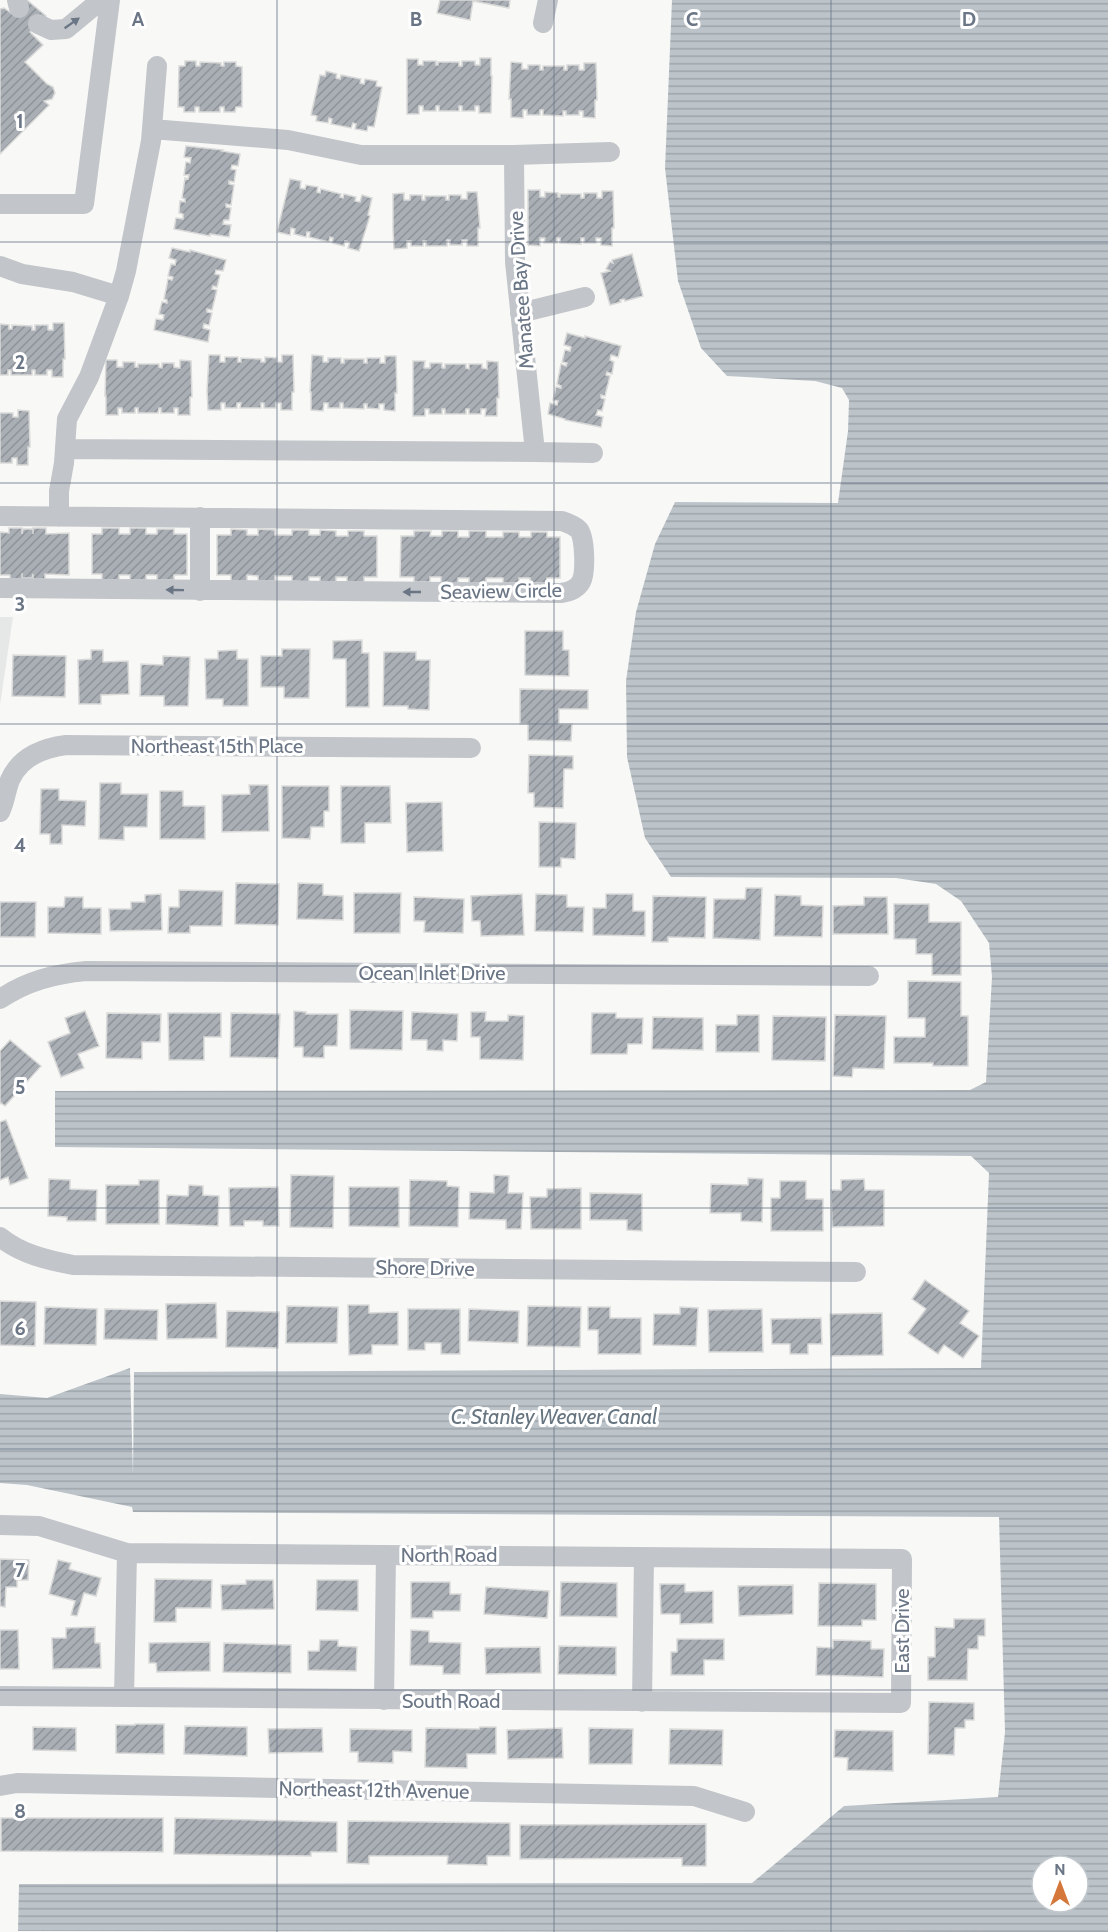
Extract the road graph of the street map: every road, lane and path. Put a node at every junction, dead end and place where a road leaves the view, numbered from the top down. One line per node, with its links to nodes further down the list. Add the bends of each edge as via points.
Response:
1 (101, 0): 5 (street, one-way to 1, via 51,30 66,29)
2 (110, 0): 10 (street, via 84,204)
3 (548, 0): 4 (street)
4 (543, 23)
5 (38, 24)
6 (157, 66): 7 (street)
7 (152, 129): 9 (street, via 288,140 361,155); 14 (street)
8 (610, 152): 9 (street)
9 (514, 155): 16 (street, Manatee Bay Drive, via 515,262)
10 (0, 204)
11 (0, 266): 12 (street)
12 (22, 274): 13 (street); 14 (street, via 73,282)
13 (0, 283)
14 (119, 296): 17 (street, via 89,377 67,419)
15 (585, 297): 16 (street)
16 (520, 313): 18 (street, Manatee Bay Drive)
17 (65, 449): 18 (street); 21 (street)
18 (535, 452): 19 (street)
19 (593, 453)
20 (0, 516): 21 (street, Seaview Circle)
21 (59, 517): 22 (street, Seaview Circle)
22 (201, 517): 24 (street); 24 (street, Seaview Circle, one-way to 24, via 562,521 578,529 583,537 583,574 575,588 561,593)
23 (0, 588): 24 (street, Seaview Circle, one-way to 23)
24 (200, 591)
25 (471, 748): 26 (street, Northeast 15th Place, via 66,745 39,751 17,768)
26 (0, 812)
27 (869, 976): 28 (street, Ocean Inlet Drive, via 86,971 37,979)
28 (0, 999)
29 (0, 1237): 30 (street, Shore Drive, via 49,1261 73,1265)
30 (856, 1272)
31 (0, 1525): 32 (street, North Road, via 39,1526)
32 (127, 1553): 33 (street, North Road); 37 (street)
33 (386, 1555): 34 (street, North Road); 38 (street)
34 (644, 1557): 35 (street, North Road); 39 (street)
35 (902, 1559): 40 (street, East Drive)
36 (0, 1696): 37 (street, South Road)
37 (123, 1697): 38 (street, South Road)
38 (384, 1700): 39 (street, South Road)
39 (642, 1702): 40 (street, South Road)
40 (901, 1704)
41 (0, 1786): 42 (street, Northeast 12th Avenue, via 17,1783 694,1796)
42 (745, 1812)

